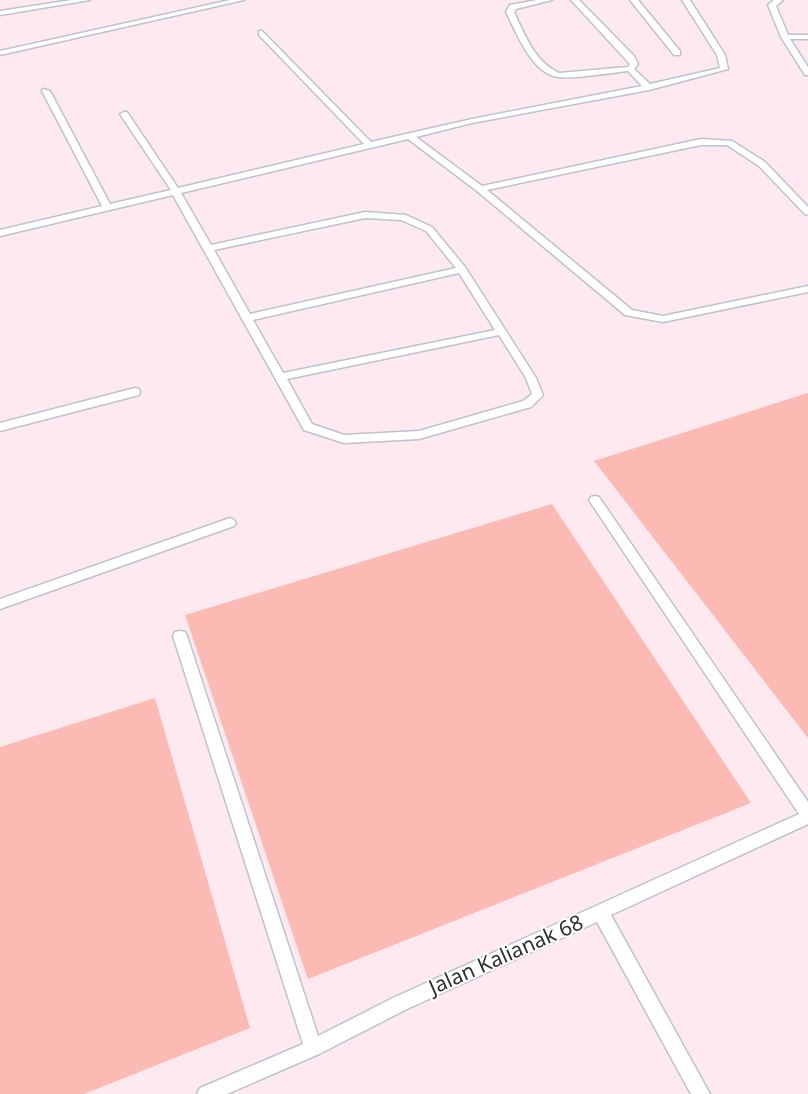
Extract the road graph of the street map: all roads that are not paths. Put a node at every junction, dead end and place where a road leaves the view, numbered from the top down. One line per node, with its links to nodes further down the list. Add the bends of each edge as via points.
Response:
1 (86, 0): 9 (lane)
2 (240, 0): 8 (lane)
3 (548, 0): 15 (lane, via 513,7 510,12 538,64 558,75)
4 (574, 0): 15 (lane, via 631,58 634,64)
5 (634, 0): 14 (lane)
6 (686, 0): 17 (lane, via 721,55 724,70)
7 (779, 0): 12 (lane, via 772,5)
8 (212, 2): 13 (lane)
9 (0, 13)
10 (262, 33): 21 (lane)
11 (808, 36): 12 (lane)
12 (785, 37): 16 (lane)
13 (0, 53)
14 (677, 53)
15 (630, 68): 17 (lane)
16 (808, 73)
17 (649, 88): 20 (lane)
18 (46, 92): 24 (lane)
19 (124, 114): 23 (lane)
20 (410, 136): 21 (lane); 22 (lane)
21 (370, 146): 23 (lane)
22 (480, 190): 25 (lane, via 701,142 729,143 762,164); 29 (lane, via 629,313 663,319)
23 (176, 192): 24 (lane); 27 (lane)
24 (108, 208): 26 (lane)
25 (808, 212)
26 (0, 233)
27 (208, 248): 28 (lane, via 365,215 403,217 430,229); 30 (lane)
28 (462, 269): 30 (lane); 31 (lane)
29 (808, 289)
30 (247, 318): 32 (lane)
31 (500, 332): 32 (lane); 32 (lane, via 531,378 538,395 527,404 419,435 344,439 308,427)
32 (281, 377)
33 (135, 392): 34 (lane)
34 (0, 427)
35 (595, 500): 39 (lane)
36 (230, 522): 37 (lane)
37 (0, 604)
38 (180, 636): 41 (lane)
39 (808, 816): 40 (lane, Jalan Kalianak 68)
40 (600, 912): 41 (lane, Jalan Kalianak 68, via 401,1003); 43 (lane)
41 (313, 1048): 42 (lane, Jalan Kalianak 68)
42 (206, 1094)
43 (701, 1094)

